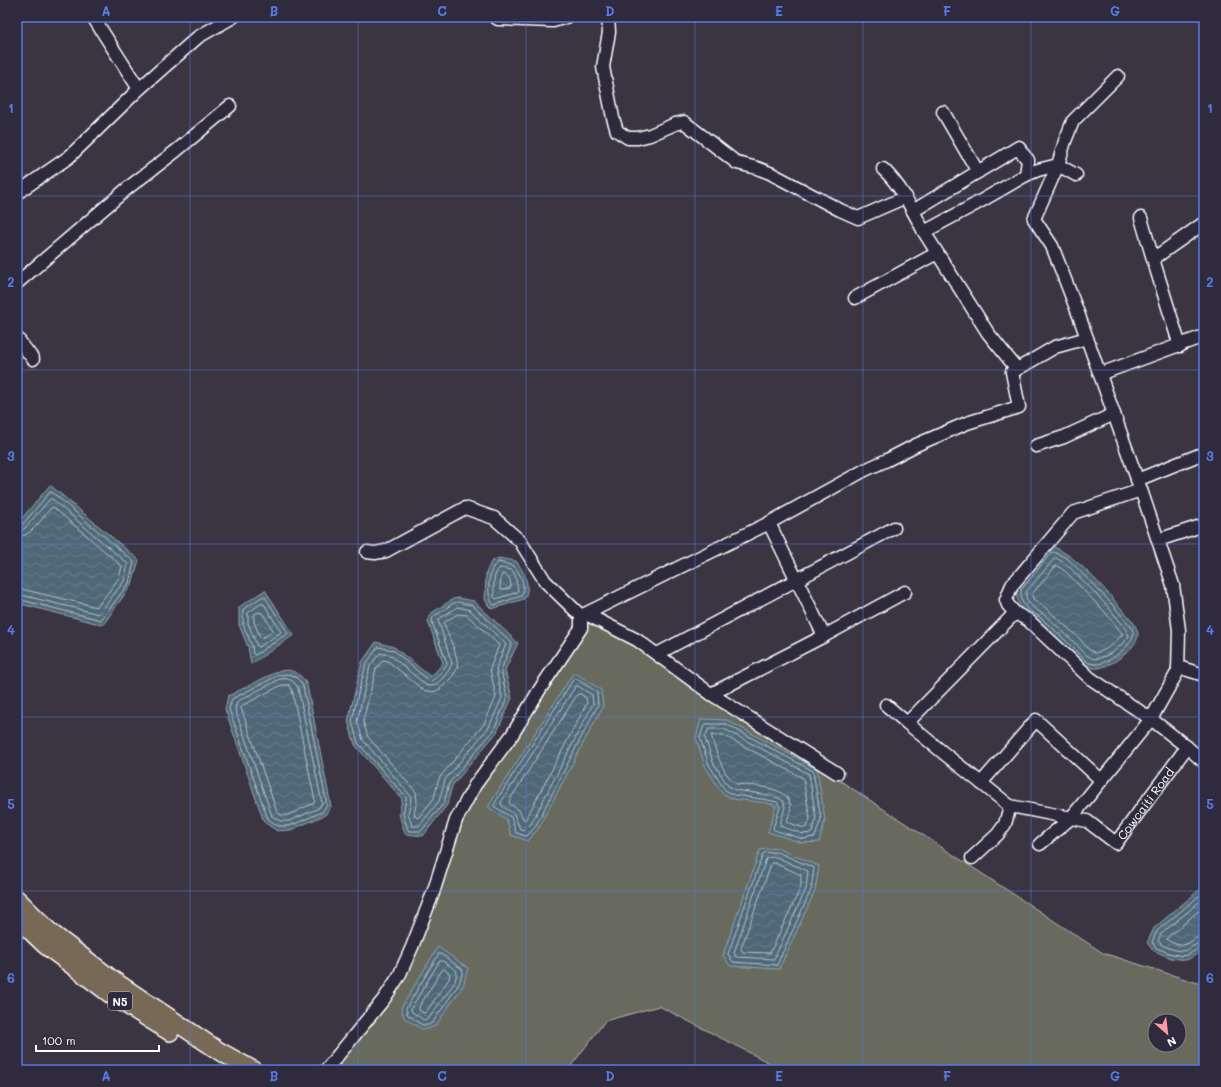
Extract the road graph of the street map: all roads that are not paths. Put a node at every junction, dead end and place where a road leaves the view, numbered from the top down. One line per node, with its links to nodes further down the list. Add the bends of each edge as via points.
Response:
1 (92, 17): 7 (street)
2 (233, 17): 7 (street, via 198,37)
3 (495, 17): 4 (street, via 552,21)
4 (566, 17)
5 (608, 17): 16 (street, via 609,32 603,67 617,131 628,138 650,135 684,122 737,163 770,173 858,218)
6 (1118, 76): 10 (street, via 1073,121)
7 (139, 89): 15 (street, via 69,157)
8 (230, 106): 23 (street)
9 (943, 112): 12 (street)
10 (1058, 165): 13 (street); 14 (street); 27 (street, via 1034,219 1052,246)
11 (883, 168): 16 (street)
12 (978, 172): 13 (street, via 1019,147 1028,160); 17 (street)
13 (1026, 174): 20 (street)
14 (1076, 175)
15 (17, 193)
16 (906, 197): 17 (street)
17 (913, 211): 20 (street)
18 (1141, 218): 22 (street)
19 (1204, 223): 22 (street)
20 (924, 232): 21 (street)
21 (937, 253): 24 (street); 30 (street, via 972,310)
22 (1153, 259): 28 (street)
23 (17, 282)
24 (855, 298)
25 (1204, 336): 28 (street)
26 (17, 338): 29 (street)
27 (1087, 338): 30 (street, via 1055,347); 31 (street)
28 (1180, 346): 31 (street)
29 (33, 359)
30 (1017, 369): 36 (street, via 1012,372 1019,407 967,423 916,445)
31 (1100, 374): 32 (street)
32 (1114, 414): 33 (street, via 1064,437); 35 (street)
33 (1036, 446)
34 (1204, 453): 35 (street)
35 (1139, 485): 39 (street); 43 (street, via 1073,513 1012,585 1006,600)
36 (769, 523): 41 (street); 44 (street)
37 (1204, 525): 39 (street)
38 (894, 528): 41 (street)
39 (1158, 540): 47 (street, via 1173,585 1179,630)
40 (367, 552): 44 (street, via 386,552 465,508 494,518 520,540 545,581)
41 (796, 579): 45 (street); 46 (street)
42 (905, 592): 45 (street)
43 (1015, 613): 51 (street, via 1028,620 1090,678); 52 (street)
44 (583, 615): 46 (street, via 637,640); 66 (street, via 581,628 512,735 475,786 456,820 433,893 399,976 384,999)
45 (824, 636): 49 (street)
46 (657, 654): 49 (street)
47 (1178, 667): 48 (street); 51 (street)
48 (1204, 675)
49 (711, 694): 55 (street)
50 (886, 705): 52 (street)
51 (1151, 719): 53 (street); 56 (street)
52 (907, 723): 57 (street)
53 (1187, 747): 54 (street); 59 (street, Cowcaiti Road, via 1116,844 1087,821)
54 (1204, 762)
55 (837, 773)
56 (1101, 780): 57 (street, via 1036,720); 59 (street)
57 (981, 783): 58 (street)
58 (1010, 806): 59 (street, Cowcaiti Road); 61 (street, via 1005,824 998,834)
59 (1071, 818): 60 (street)
60 (1040, 844)
61 (972, 858)
62 (17, 899): 65 (highway, N5, via 50,932 113,980 219,1051)
63 (17, 918): 64 (highway, N5, via 45,945 114,997)
64 (234, 1070)
65 (253, 1070)
66 (326, 1070)

